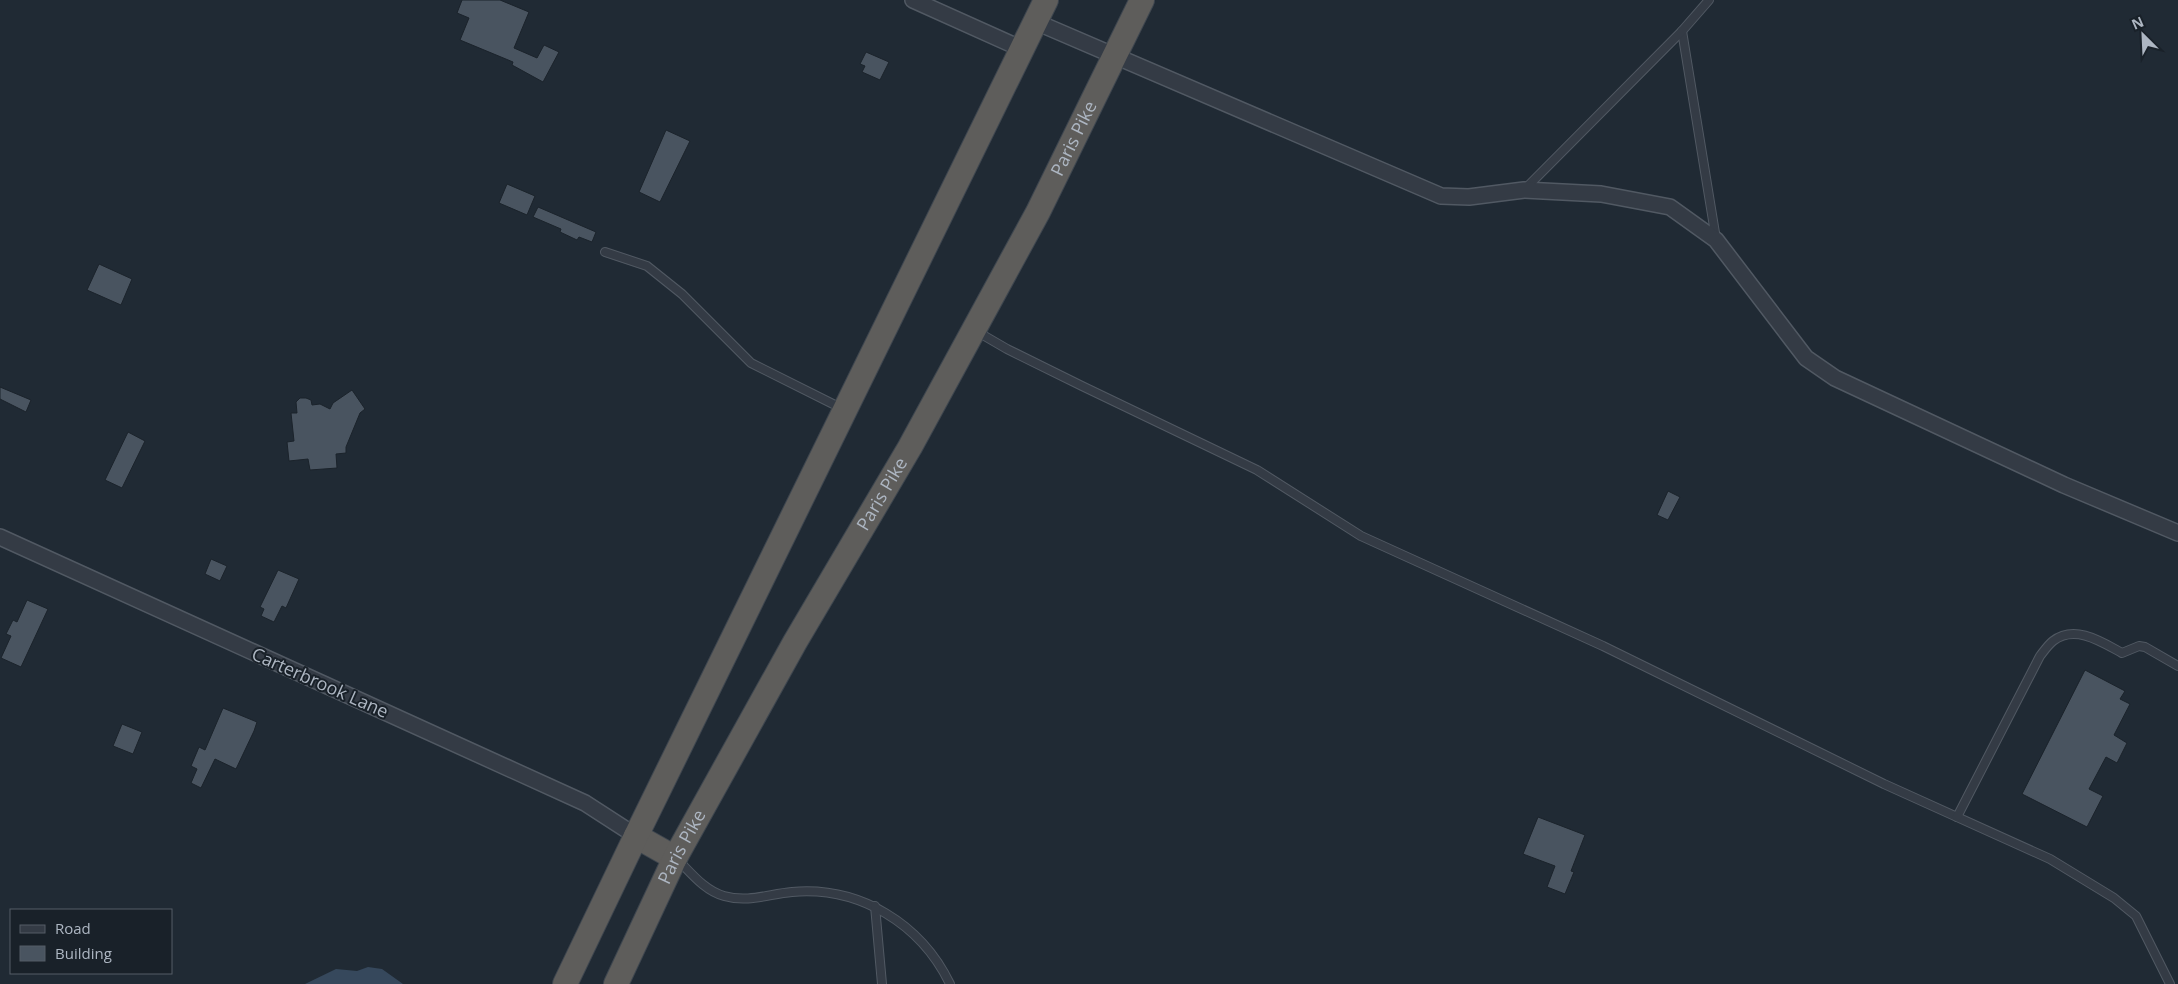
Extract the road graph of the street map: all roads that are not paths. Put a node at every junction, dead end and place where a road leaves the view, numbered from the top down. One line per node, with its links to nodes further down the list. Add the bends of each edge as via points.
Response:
1 (913, 0): 7 (street)
2 (1046, 0): 5 (highway)
3 (1142, 0): 8 (highway, Paris Pike)
4 (1709, 0): 6 (lane)
5 (1036, 22): 7 (highway); 8 (street)
6 (1682, 31): 9 (lane); 10 (lane)
7 (1022, 50): 13 (highway)
8 (1115, 55): 9 (street, via 1441,196); 12 (highway, Paris Pike, via 1038,212)
9 (1524, 190): 10 (street, via 1601,194 1670,207)
10 (1716, 240): 14 (street, via 1806,358 1835,378 2064,485)
11 (605, 252): 13 (lane, via 647,266 682,294 751,363)
12 (974, 330): 17 (lane, via 1257,470 1361,536 1603,646); 19 (highway, Paris Pike)
13 (845, 410): 18 (highway)
14 (2178, 533)
15 (0, 537): 18 (street, Carterbrook Lane, via 585,804)
16 (2178, 666): 17 (lane, via 2145,647 2122,653 2090,636 2069,635 2054,640 2040,656)
17 (1957, 817): 25 (lane, via 2050,859 2121,904 2136,916)
18 (636, 836): 19 (highway); 21 (highway)
19 (675, 858): 20 (lane, via 707,889 723,896 740,899 792,892 828,892); 22 (highway, Paris Pike)
20 (875, 906): 23 (lane); 24 (lane, via 896,919 916,938 934,957)
21 (565, 984)
22 (616, 984)
23 (882, 984)
24 (950, 984)
25 (2170, 984)

